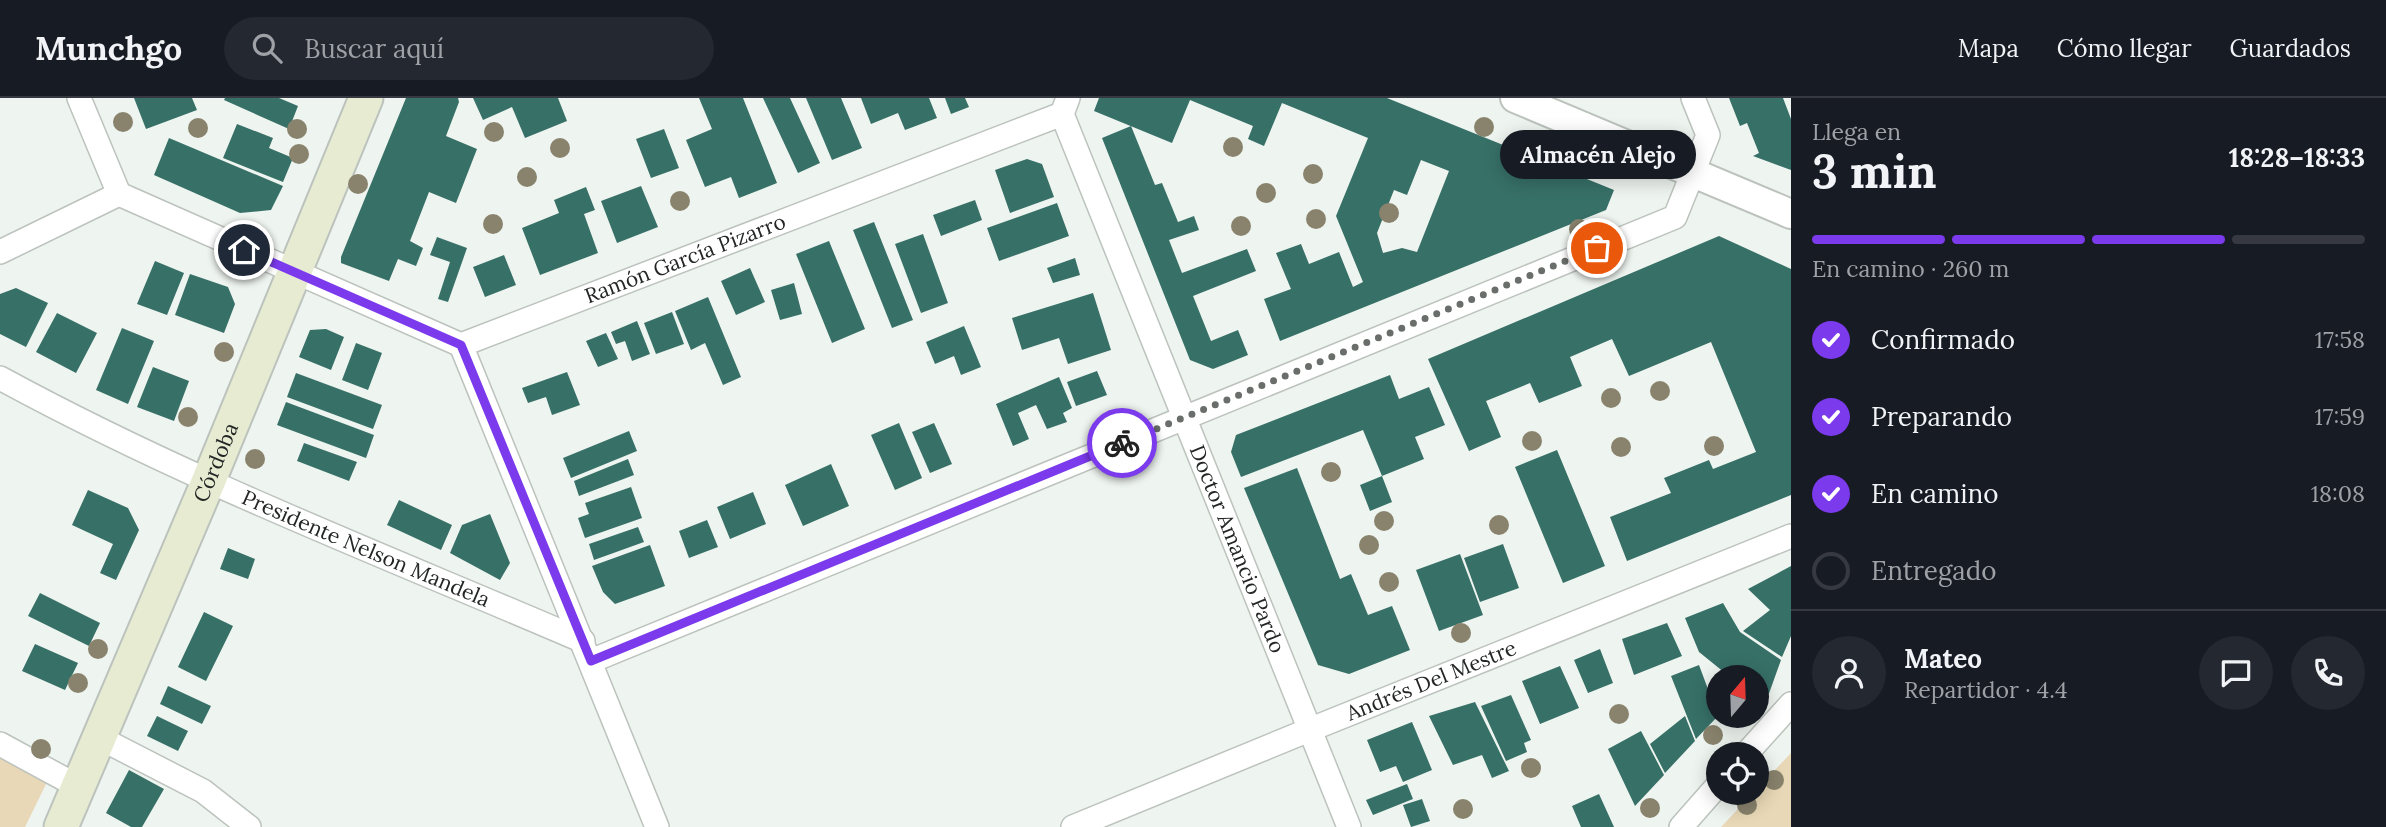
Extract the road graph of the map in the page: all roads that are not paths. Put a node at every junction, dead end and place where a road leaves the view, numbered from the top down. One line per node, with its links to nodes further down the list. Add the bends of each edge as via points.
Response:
1 (79, 98): 7 (street)
2 (366, 98): 10 (main road, Córdoba)
3 (1515, 98): 6 (street)
4 (1693, 98): 6 (street, via 1708,135)
5 (1065, 106): 11 (street, Ramón García Pizarro); 13 (street, Doctor Amancio Pardo)
6 (1692, 174): 8 (street); 13 (street, via 1675,217)
7 (119, 194): 9 (street); 10 (street)
8 (1791, 214)
9 (0, 252)
10 (295, 272): 11 (street); 14 (main road, Córdoba)
11 (461, 345): 16 (street)
12 (0, 378): 14 (street, Presidente Nelson Mandela)
13 (1184, 418): 16 (street); 18 (street, Doctor Amancio Pardo)
14 (209, 480): 16 (street, Presidente Nelson Mandela); 19 (main road, Córdoba)
15 (1791, 536): 18 (street, Andrés Del Mestre)
16 (587, 651): 26 (street)
17 (1791, 704): 20 (street)
18 (1309, 730): 27 (street, Andrés Del Mestre); 28 (street, Doctor Amancio Pardo)
19 (100, 738): 22 (main road, Córdoba); 25 (street, via 203,791)
20 (1757, 742)
21 (0, 744): 22 (street)
22 (79, 787): 24 (main road, Córdoba)
23 (1706, 799): 29 (street)
24 (61, 827)
25 (249, 827)
26 (657, 827)
27 (1073, 827)
28 (1349, 827)
29 (1681, 827)

